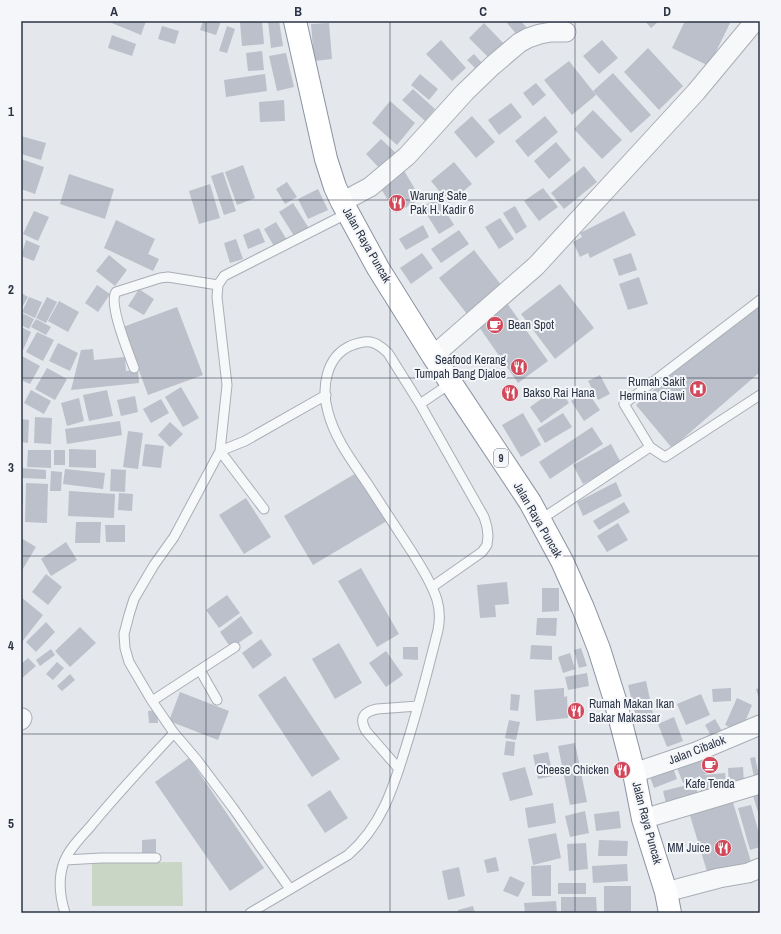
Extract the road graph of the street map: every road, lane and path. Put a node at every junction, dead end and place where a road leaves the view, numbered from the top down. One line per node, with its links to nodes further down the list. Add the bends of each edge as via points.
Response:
1 (296, 21): 4 (highway, Jalan Raya Puncak / 9, via 326,159)
2 (755, 21): 7 (street, via 696,92 536,266)
3 (566, 32): 4 (street, via 540,34 519,44 465,92 407,156)
4 (345, 208): 5 (lane, via 224,276); 7 (highway, Jalan Raya Puncak / 9, via 378,268)
5 (218, 285): 8 (lane, via 168,277 116,292 114,300 121,333); 14 (lane, via 226,385)
6 (760, 300): 13 (lane, via 624,404)
7 (433, 356): 9 (highway, Jalan Raya Puncak / 9)
8 (134, 368)
9 (451, 383): 12 (lane); 16 (highway, Jalan Raya Puncak / 9)
10 (326, 395): 12 (lane, via 326,378 332,361 348,347 367,341 377,344 388,353); 14 (lane, via 246,441); 17 (lane, via 327,411 343,447)
11 (760, 395): 13 (lane, via 664,457)
12 (420, 404): 17 (lane, via 484,517 488,532 487,545 482,552)
13 (650, 447): 16 (lane)
14 (220, 451): 15 (lane); 21 (lane, via 174,537 134,599 129,615 124,640 126,655)
15 (264, 509)
16 (540, 520): 26 (highway, Jalan Raya Puncak / 9, via 562,561 599,649)
17 (432, 587): 22 (lane, via 439,606 440,623)
18 (235, 647): 19 (lane)
19 (200, 670): 20 (lane); 21 (lane)
20 (217, 700)
21 (152, 701): 24 (lane)
22 (418, 706): 25 (lane); 25 (lane, via 371,710 363,718 366,731)
23 (760, 724): 26 (street, Jalan Cibalok, via 696,752)
24 (174, 733): 30 (lane, via 102,813); 32 (lane, via 233,808)
25 (399, 769): 32 (lane, via 385,807 355,849)
26 (634, 773): 28 (highway, Jalan Raya Puncak / 9)
27 (760, 784): 28 (street)
28 (643, 819): 33 (highway, Jalan Raya Puncak / 9)
29 (156, 858): 30 (lane)
30 (65, 860): 34 (lane, via 60,879)
31 (760, 868): 33 (street)
32 (290, 889): 35 (lane)
33 (666, 892): 36 (highway, Jalan Raya Puncak / 9)
34 (65, 913)
35 (250, 913)
36 (670, 913)

